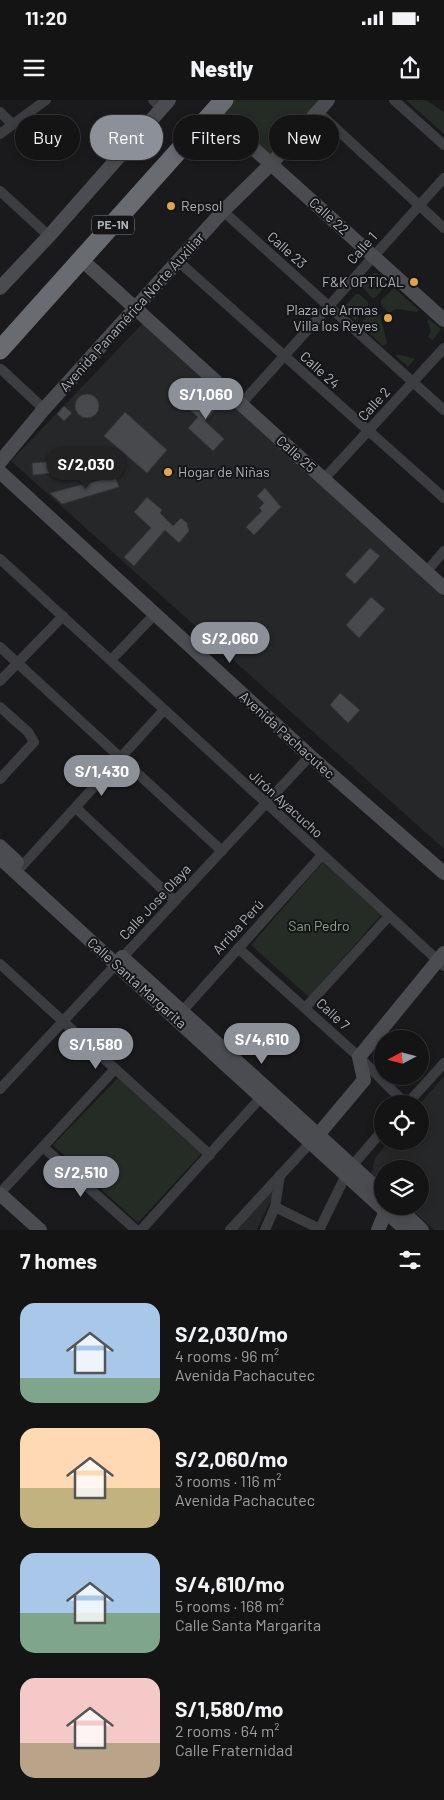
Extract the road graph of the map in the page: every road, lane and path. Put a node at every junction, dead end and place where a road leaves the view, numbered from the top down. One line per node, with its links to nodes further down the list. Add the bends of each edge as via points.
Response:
1 (46, 100): 8 (street)
2 (328, 100): 7 (main road, Avenida Panamérica Norte Auxiliar)
3 (394, 100): 10 (street)
4 (161, 103): 17 (main road)
5 (216, 104): 11 (main road, Calle 22); 19 (highway, PE-1N); 25 (highway, PE-1N)
6 (0, 112): 8 (street)
7 (318, 112): 11 (main road, Avenida Panamérica Norte Auxiliar); 14 (street)
8 (12, 124): 9 (street)
9 (0, 134)
10 (444, 145)
11 (270, 164): 15 (main road, Avenida Panamérica Norte Auxiliar); 18 (main road, Calle 22)
12 (444, 178): 14 (street, Calle 1)
13 (0, 191): 17 (street)
14 (419, 205): 16 (street); 18 (street, Calle 1)
15 (223, 211): 20 (main road, Avenida Panamérica Norte Auxiliar); 22 (street, Calle 23)
16 (444, 228)
17 (49, 236): 21 (main road)
18 (373, 256): 22 (street, Calle 1); 24 (main road, Calle 22)
19 (82, 260): 23 (main road, Calle 25); 27 (highway, PE-1N)
20 (178, 261): 23 (main road, Avenida Panamérica Norte Auxiliar); 28 (street, Calle 24)
21 (0, 288)
22 (329, 306): 28 (street, Calle 1); 30 (street, Calle 23)
23 (136, 309): 31 (main road, Calle 25); 32 (main road, Avenida Panamérica Norte Auxiliar)
24 (444, 320)
25 (0, 332)
26 (444, 348): 30 (street, Calle 2)
27 (0, 350)
28 (284, 356): 31 (street, Calle 1); 34 (street, Calle 24)
29 (1, 369): 32 (street)
30 (413, 382): 33 (street, Calle 23); 34 (street, Calle 2)
31 (241, 404): 37 (main road, Calle 25)
32 (44, 409): 35 (main road, Avenida Panamérica Norte Auxiliar)
33 (444, 410)
34 (368, 431): 37 (street, Calle 2); 38 (street, Calle 24)
35 (0, 462)
36 (0, 472): 43 (main road, Avenida Pachacutec)
37 (324, 479): 41 (main road, Calle 25)
38 (444, 498)
39 (444, 552): 41 (street)
40 (0, 559): 44 (street, Jirón Ayacucho)
41 (426, 572): 42 (main road, Calle 25)
42 (444, 588)
43 (154, 615): 46 (street); 51 (main road, Avenida Pachacutec)
44 (63, 616): 46 (street, Jirón Ayacucho); 47 (street)
45 (0, 646): 47 (street)
46 (111, 660): 50 (street, Jirón Ayacucho)
47 (17, 662): 48 (street); 52 (street)
48 (0, 681)
49 (0, 707): 53 (street, via 28,732 34,742)
50 (164, 711): 52 (street); 54 (street, Jirón Ayacucho)
51 (310, 756): 54 (street, Calle Jose Olaya); 61 (main road, Avenida Pachacutec)
52 (120, 759): 55 (street); 57 (street)
53 (0, 779)
54 (266, 804): 57 (street, Calle Jose Olaya); 58 (street, Jirón Ayacucho)
55 (76, 808): 60 (street); 62 (street)
56 (0, 846): 60 (main road, Calle Santa Margarita)
57 (222, 851): 62 (street, Calle Jose Olaya)
58 (322, 855): 63 (street, Jirón Ayacucho); 64 (street, Arriba Perú)
59 (0, 858): 66 (main road, Calle Santa Margarita)
60 (22, 866): 66 (main road, Calle Santa Margarita)
61 (444, 873)
62 (175, 901): 66 (street, Calle Jose Olaya)
63 (389, 916): 65 (street, Jirón Ayacucho); 68 (street)
64 (238, 948): 68 (street, Calle 7); 69 (street, Arriba Perú)
65 (442, 960): 71 (main road)
66 (119, 961): 69 (main road, Calle Santa Margarita); 70 (street, Calle Jose Olaya)
67 (1, 967): 70 (street)
68 (306, 1007): 71 (street, Calle 7)
69 (179, 1015): 75 (main road, Calle Santa Margarita)
70 (64, 1021): 73 (street); 74 (street, Calle Jose Olaya)
71 (359, 1056): 76 (street, Calle 7); 78 (main road, via 364,1080)
72 (444, 1063): 77 (street)
73 (114, 1070): 80 (street); 81 (street)
74 (0, 1089)
75 (265, 1094): 78 (main road, Calle Santa Margarita); 81 (street)
76 (397, 1095)
77 (414, 1095)
78 (314, 1140): 82 (main road, Calle Santa Margarita); 83 (street)
79 (374, 1141): 82 (street)
80 (43, 1147): 85 (street); 90 (street)
81 (210, 1155): 91 (street)
82 (349, 1171): 84 (main road, Calle Santa Margarita); 87 (main road, Calle Santa Margarita); 88 (street)
83 (280, 1175): 86 (street); 92 (street)
84 (374, 1188)
85 (0, 1194): 89 (main road)
86 (275, 1207): 88 (street); 93 (street)
87 (394, 1217): 94 (main road); 95 (main road, Calle Santa Margarita)
88 (320, 1229)
89 (40, 1230)
90 (136, 1230)
91 (140, 1230)
92 (230, 1230)
93 (265, 1230)
94 (378, 1230)
95 (422, 1230)

